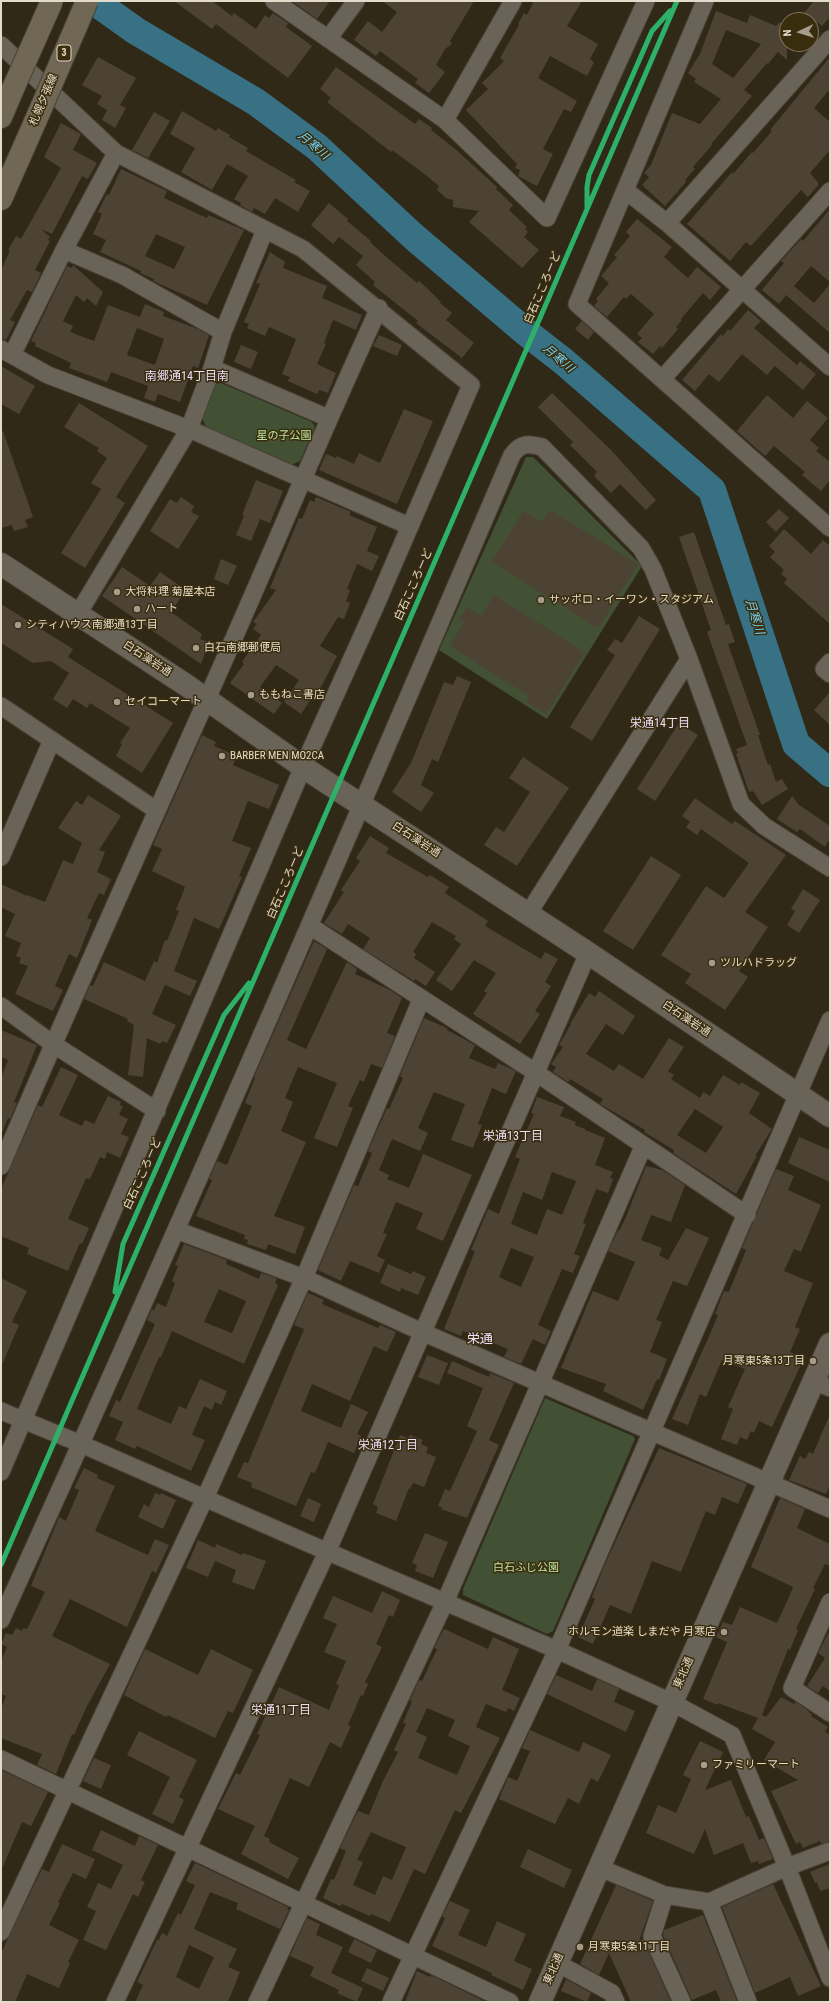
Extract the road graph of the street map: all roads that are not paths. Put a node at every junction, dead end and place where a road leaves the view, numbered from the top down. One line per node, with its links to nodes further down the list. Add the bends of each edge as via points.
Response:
1 (52, 1): 11 (main road, bridge)
2 (87, 1): 16 (main road, 札幌夕張線 / 3, bridge)
3 (274, 1): 8 (street)
4 (356, 1): 8 (street)
5 (513, 1): 12 (street)
6 (646, 1): 12 (street, via 547,218)
7 (705, 1): 14 (street)
8 (328, 39): 12 (street)
9 (830, 39): 17 (street)
10 (1, 45): 13 (street)
11 (1, 117)
12 (446, 120)
13 (116, 153): 18 (street); 19 (street)
14 (625, 190): 17 (street); 26 (street, via 577,304)
15 (828, 198): 20 (street)
16 (1, 199)
17 (667, 223): 20 (street)
18 (265, 230): 21 (street, via 303,248); 22 (street)
19 (64, 250): 22 (street, via 122,276); 23 (street)
20 (742, 289): 24 (street); 26 (street)
21 (378, 308): 27 (street); 30 (street, via 471,385)
22 (223, 332): 25 (street)
23 (6, 352): 28 (street, via 48,375)
24 (830, 367)
25 (212, 368): 27 (street); 28 (street)
26 (663, 378): 31 (street)
27 (328, 418): 29 (street)
28 (189, 429): 29 (street); 33 (street)
29 (302, 479): 30 (street); 37 (street)
30 (409, 526): 40 (street, via 376,607)
31 (830, 528)
32 (1, 564): 33 (main road, 白石藻岩通)
33 (78, 614): 37 (main road, 白石藻岩通)
34 (689, 659): 41 (street, via 653,569 641,548 542,447 532,444 518,447 512,454); 44 (street, via 741,804 764,826); 45 (street)
35 (830, 662): 36 (street, via 824,669)
36 (830, 674)
37 (207, 700): 40 (main road, 白石藻岩通); 42 (street)
38 (1, 706): 39 (street)
39 (52, 740): 42 (street); 43 (street)
40 (303, 767): 41 (main road, 白石藻岩通); 54 (street)
41 (359, 802): 45 (main road, 白石藻岩通); 46 (street)
42 (156, 810): 51 (street)
43 (1, 857)
44 (830, 868)
45 (528, 914): 47 (main road, 白石藻岩通)
46 (310, 926): 48 (street); 59 (street)
47 (588, 953): 52 (street); 53 (main road, 白石藻岩通)
48 (421, 1000): 52 (street); 60 (street)
49 (1, 1006): 51 (street)
50 (830, 1020): 53 (street)
51 (53, 1044): 54 (street); 57 (street)
52 (535, 1072): 56 (street); 61 (street)
53 (798, 1094): 55 (main road, 白石藻岩通); 58 (street)
54 (157, 1111): 66 (street)
55 (830, 1116)
56 (643, 1147): 58 (street); 63 (street)
57 (1, 1166)
58 (746, 1215): 67 (street)
59 (176, 1230): 60 (street); 68 (street)
60 (304, 1278): 61 (street); 71 (street)
61 (422, 1332): 63 (street); 73 (street)
62 (830, 1344): 64 (main road, 東北通)
63 (542, 1383): 67 (street); 74 (street)
64 (822, 1385): 70 (main road, 東北通)
65 (1, 1411): 66 (street)
66 (23, 1420): 68 (street); 69 (street)
67 (651, 1432): 70 (street); 77 (street)
68 (78, 1442): 71 (street); 76 (street)
69 (1, 1472)
70 (769, 1484): 72 (street); 78 (main road, 東北通)
71 (205, 1498): 73 (street); 81 (street)
72 (830, 1509)
73 (327, 1552): 74 (street); 82 (street)
74 (445, 1602): 77 (street); 87 (street)
75 (828, 1613): 79 (street, via 792,1688)
76 (1, 1620)
77 (557, 1650): 78 (street); 90 (street)
78 (671, 1702): 84 (street, via 732,1735); 85 (main road, 東北通)
79 (830, 1713)
80 (1, 1759): 81 (street)
81 (67, 1791): 82 (street); 89 (street)
82 (186, 1848): 87 (street); 93 (street)
83 (830, 1851): 84 (street)
84 (787, 1867): 88 (street); 92 (street)
85 (600, 1868): 86 (street); 91 (main road, 東北通)
86 (665, 1895): 88 (street); 99 (street, via 652,1936)
87 (304, 1902): 90 (street); 94 (street)
88 (709, 1902): 100 (street)
89 (1, 1932)
90 (413, 1954): 95 (street); 96 (street)
91 (557, 1963): 97 (main road, 東北通); 98 (street, via 612,1993)
92 (830, 1978)
93 (115, 2002)
94 (257, 2002)
95 (391, 2002)
96 (510, 2002)
97 (540, 2002)
98 (616, 2002)
99 (682, 2002)
100 (748, 2002)

